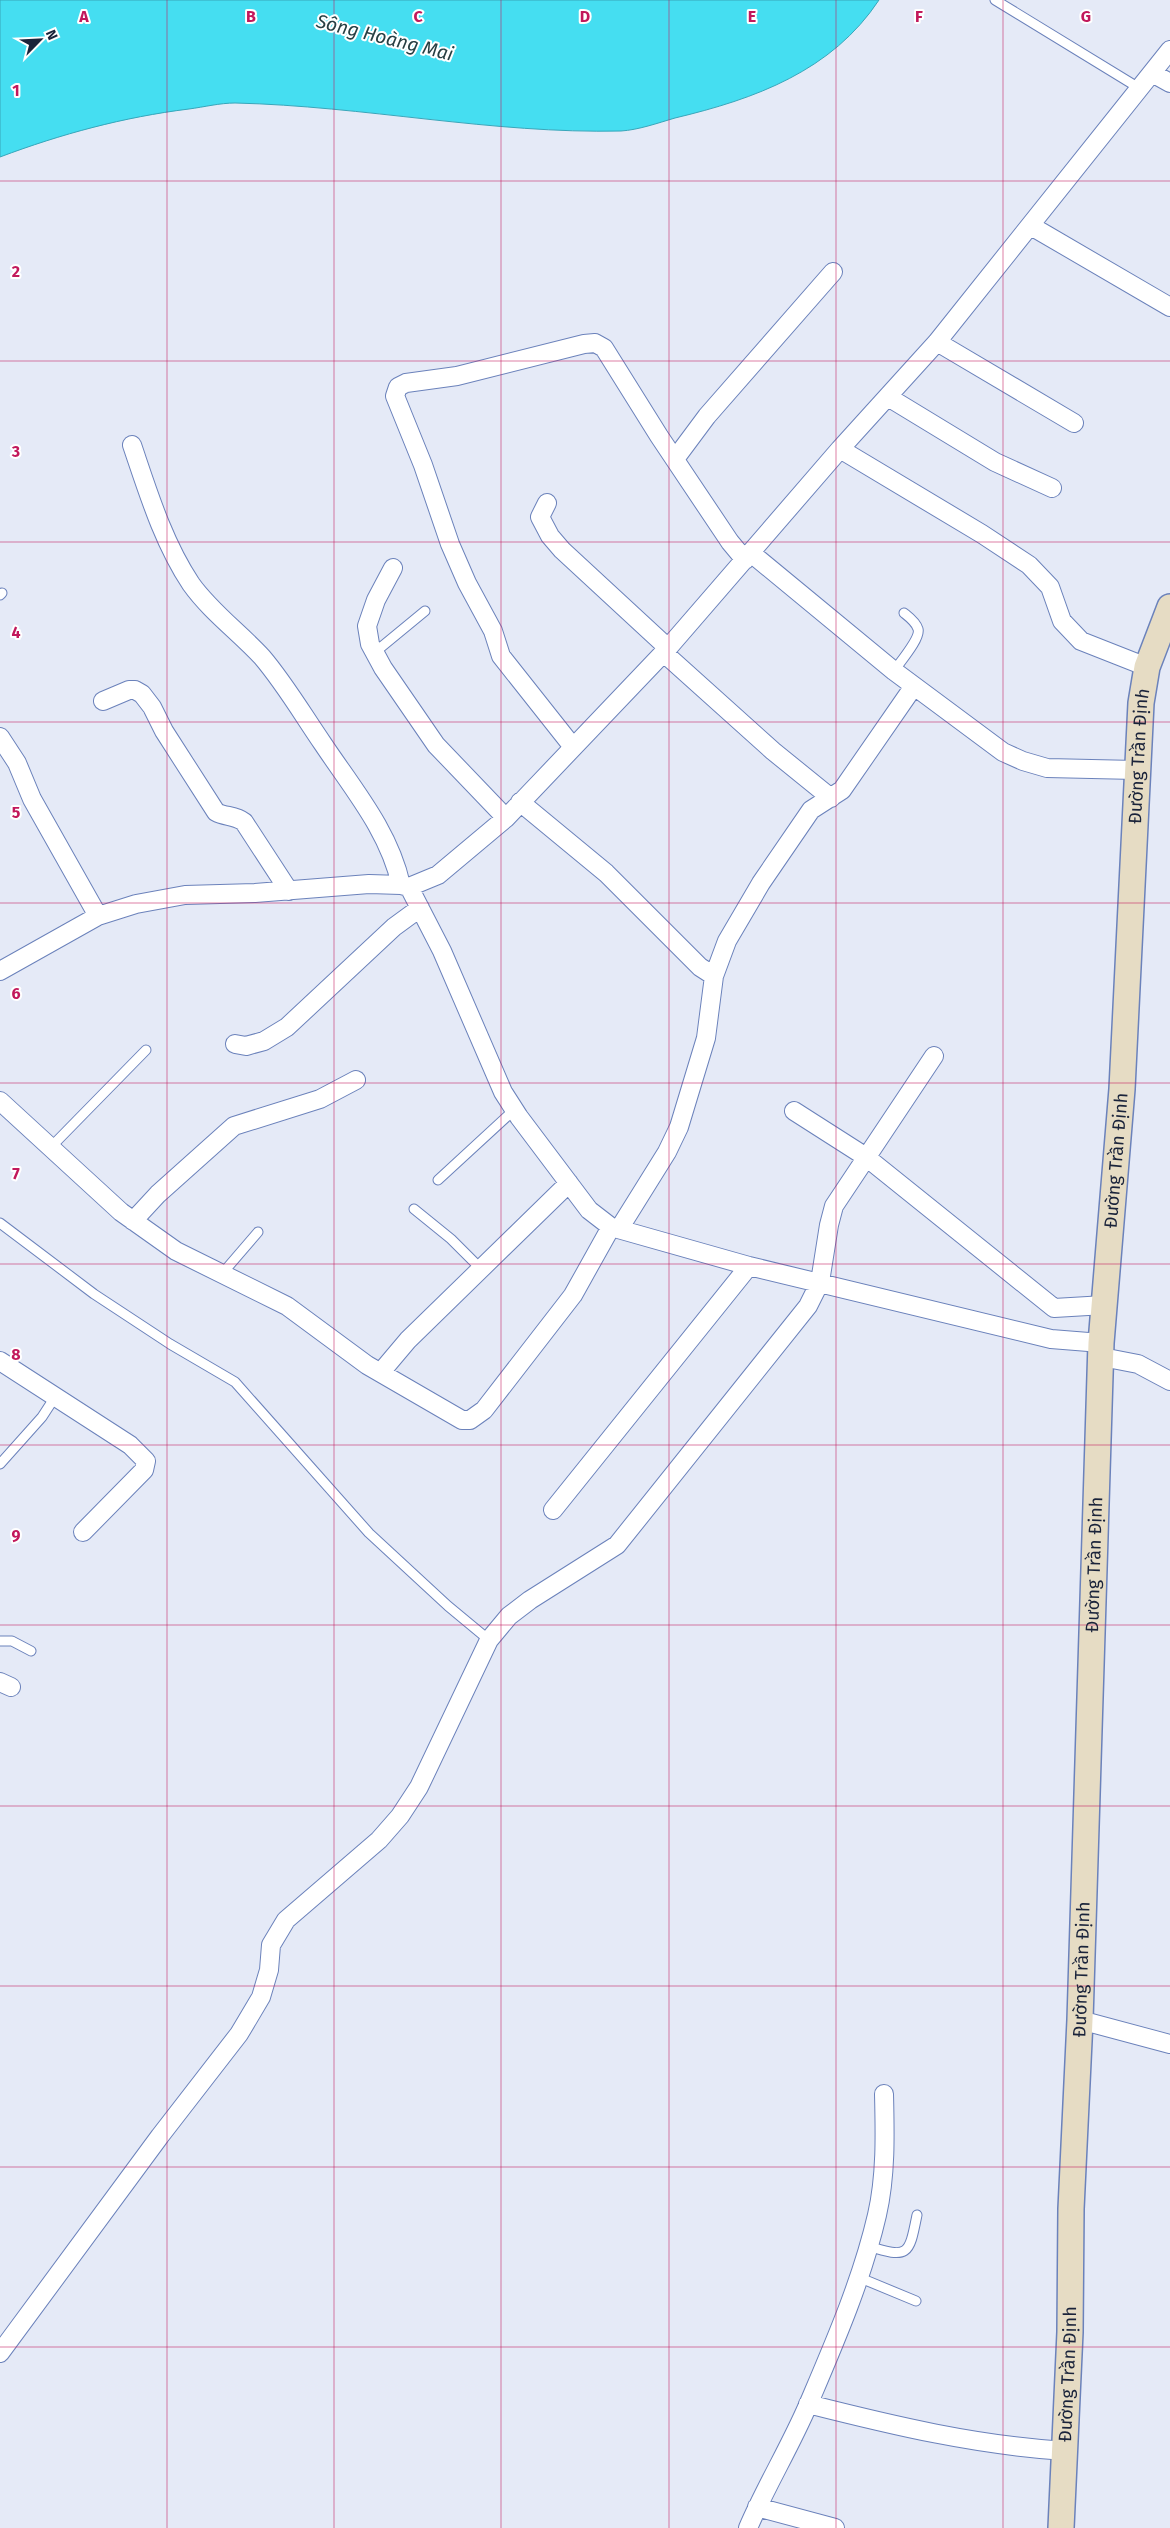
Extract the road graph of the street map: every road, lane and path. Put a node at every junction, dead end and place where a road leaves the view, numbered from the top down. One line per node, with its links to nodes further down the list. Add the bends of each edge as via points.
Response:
1 (995, 0): 5 (lane)
2 (1170, 50): 3 (street)
3 (1152, 73): 4 (street); 5 (street)
4 (1170, 83)
5 (1139, 88): 6 (street)
6 (1031, 226): 8 (street); 9 (street)
7 (833, 272): 14 (street, via 707,416)
8 (1170, 307)
9 (937, 342): 10 (street); 11 (street)
10 (888, 397): 13 (street); 15 (street, via 995,462)
11 (1074, 423)
12 (132, 445): 34 (street, via 154,509 184,572 204,600 275,674 365,802)
13 (840, 449): 17 (street); 24 (street, via 1029,565 1050,587 1062,621 1081,641)
14 (675, 459): 17 (street, via 730,542); 29 (street, via 599,344 584,344 457,376 406,383 396,391 395,396 423,464 450,544 493,631 501,656)
15 (1052, 488)
16 (546, 503): 22 (street, via 540,517 556,543)
17 (748, 556): 22 (street); 25 (street)
18 (393, 568): 23 (street, via 367,626)
19 (1170, 608): 24 (main road, Đường Trần Định)
20 (425, 611): 23 (lane)
21 (904, 613): 25 (lane, via 915,624 918,637)
22 (666, 650): 29 (street); 31 (street, via 766,744)
23 (374, 653): 33 (street, via 436,745)
24 (1148, 667): 30 (main road, Đường Trần Định, via 1141,703)
25 (894, 671): 26 (street)
26 (914, 686): 30 (street, via 1003,752 1022,761 1047,768); 31 (street, via 842,790)
27 (103, 700): 35 (street, via 129,690 142,694 212,807 223,816 244,822)
28 (0, 737): 37 (street)
29 (573, 746): 32 (street)
30 (1136, 770): 60 (main road, Đường Trần Định, via 1130,955)
31 (832, 798): 39 (street, via 811,810 761,883 722,952)
32 (520, 802): 33 (street); 39 (street, via 606,872 700,967)
33 (506, 818): 34 (street, via 438,875)
34 (405, 886): 35 (street, via 369,884); 36 (street)
35 (289, 891): 37 (street, via 185,895 136,904)
36 (420, 908): 40 (street, via 394,926 287,1027 264,1041 246,1046); 45 (street)
37 (98, 916): 38 (street)
38 (0, 971)
39 (714, 976): 54 (street, via 706,1038 679,1127 667,1152)
40 (234, 1044)
41 (146, 1050): 47 (lane)
42 (934, 1056): 48 (street)
43 (356, 1080): 52 (street, via 320,1099 234,1126 158,1194)
44 (0, 1101): 47 (street)
45 (514, 1110): 49 (lane); 50 (street)
46 (794, 1111): 48 (street)
47 (51, 1147): 52 (street, via 94,1190)
48 (866, 1157): 59 (street, via 834,1206); 60 (street, via 1054,1308)
49 (438, 1180)
50 (569, 1183): 54 (street, via 589,1210); 57 (street)
51 (414, 1209): 57 (lane)
52 (133, 1221): 58 (street, via 176,1251)
53 (0, 1223): 69 (lane, via 94,1294 234,1382 369,1533)
54 (615, 1228): 56 (street); 63 (street, via 573,1295 476,1417 470,1420 456,1418)
55 (258, 1232): 58 (lane)
56 (750, 1266): 59 (street); 67 (street)
57 (481, 1269): 63 (street, via 408,1340)
58 (221, 1275): 63 (street, via 286,1306)
59 (820, 1282): 61 (street); 69 (street, via 808,1306 617,1545 508,1616)
60 (1105, 1304): 61 (main road, Đường Trần Định)
61 (1102, 1350): 64 (street); 72 (main road, Đường Trần Định)
62 (0, 1361): 65 (street)
63 (381, 1372)
64 (1170, 1381)
65 (55, 1397): 66 (lane, via 42,1417); 68 (street, via 130,1445 146,1460 144,1470)
66 (0, 1464)
67 (553, 1510)
68 (83, 1532)
69 (489, 1640): 79 (street, via 419,1787 400,1816 379,1840 286,1920 271,1945 269,1970 261,1997 239,2034)
70 (0, 1641): 71 (lane, via 12,1641)
71 (32, 1651)
72 (1080, 2020): 73 (street); 81 (main road, Đường Trần Định)
73 (1170, 2044)
74 (884, 2094): 76 (street, via 882,2180)
75 (917, 2215): 76 (lane, via 913,2237 904,2252 893,2254)
76 (868, 2246): 77 (street)
77 (858, 2277): 78 (lane); 80 (street)
78 (916, 2301)
79 (0, 2353)
80 (808, 2404): 81 (street, via 943,2437); 82 (street)
81 (1065, 2451): 85 (main road, Đường Trần Định)
82 (757, 2507): 83 (street); 84 (street)
83 (748, 2528)
84 (835, 2528)
85 (1061, 2528)

